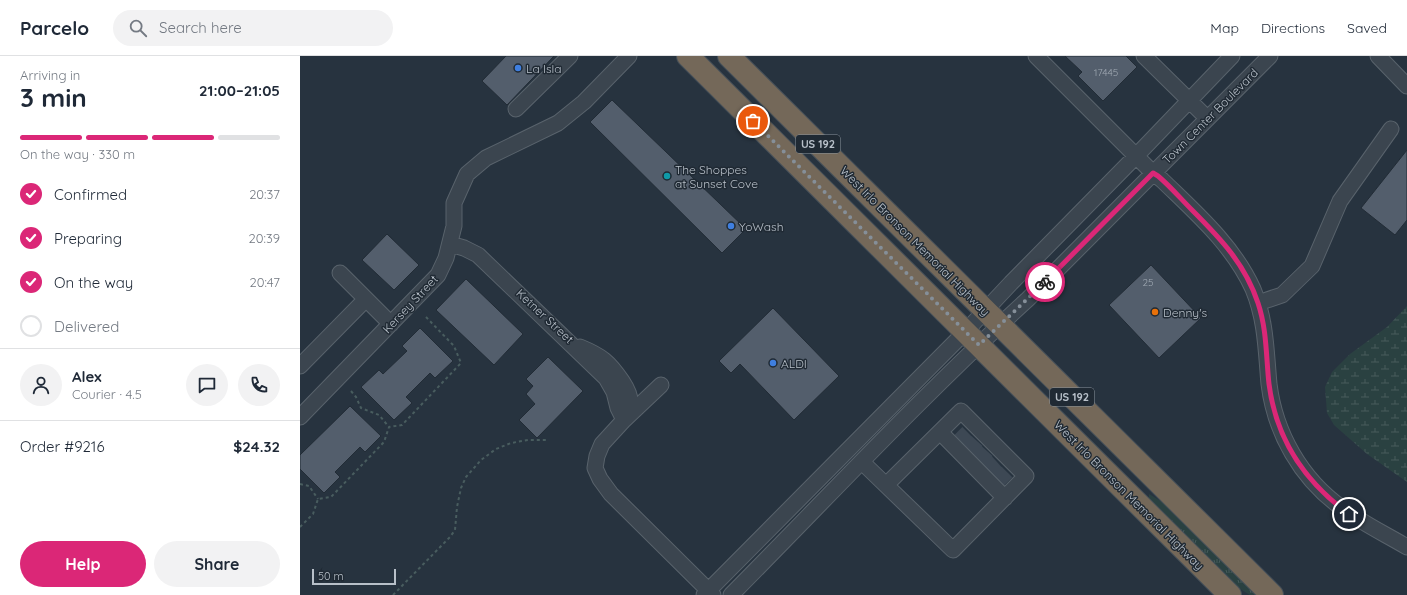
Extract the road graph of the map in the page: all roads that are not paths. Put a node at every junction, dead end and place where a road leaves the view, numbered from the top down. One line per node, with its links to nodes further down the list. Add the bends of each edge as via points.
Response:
1 (570, 56): 12 (street)
2 (629, 56): 19 (street, Kersey Street, via 584,102 558,123 486,158 467,174 454,203 454,226)
3 (688, 56): 25 (highway, West Irlo Bronson Memorial Highway / US 192)
4 (729, 56): 23 (highway, West Irlo Bronson Memorial Highway / US 192)
5 (1036, 56): 15 (street)
6 (1144, 56): 11 (street)
7 (1232, 56): 11 (street, Town Center Boulevard)
8 (1270, 56): 13 (street, Town Center Boulevard)
9 (1378, 56): 10 (street)
10 (1407, 86)
11 (1190, 101): 13 (street); 15 (street, Town Center Boulevard)
12 (516, 109)
13 (1207, 118): 16 (street, Town Center Boulevard)
14 (1391, 129): 22 (street, via 1340,201 1312,266 1282,295)
15 (1136, 156): 16 (street); 17 (street, Town Center Boulevard)
16 (1153, 173): 18 (street, Town Center Boulevard); 22 (street, via 1225,244 1241,265)
17 (1091, 202): 18 (street); 23 (street, Town Center Boulevard, via 1011,283)
18 (1108, 220): 23 (street, Town Center Boulevard, via 1028,299)
19 (450, 244): 24 (street, Kersey Street, via 438,276); 30 (street, Ketner Street, via 478,254 606,378)
20 (340, 273): 21 (street)
21 (366, 299): 24 (street); 26 (street)
22 (1258, 303): 39 (street, via 1265,334 1274,410 1296,461 1312,482 1331,500)
23 (992, 318): 25 (street, Town Center Boulevard); 25 (street, Town Center Boulevard); 43 (highway, West Irlo Bronson Memorial Highway / US 192)
24 (391, 324): 29 (street, Kersey Street)
25 (972, 338): 28 (street); 31 (street); 42 (highway, West Irlo Bronson Memorial Highway / US 192)
26 (300, 366)
27 (661, 386): 30 (street)
28 (890, 408): 31 (street); 35 (street)
29 (300, 417)
30 (624, 420): 40 (street, via 602,444 597,456 596,468 600,479 611,494)
31 (902, 421): 34 (street)
32 (940, 432): 33 (street); 33 (street, via 961,411); 36 (street)
33 (983, 456): 38 (street); 38 (street, via 1026,476)
34 (862, 462): 36 (street); 37 (street)
35 (818, 480): 37 (street); 40 (street)
36 (886, 485): 38 (street, via 953,550)
37 (832, 493): 41 (street)
38 (1005, 498)
39 (1407, 547)
40 (709, 593)
41 (731, 595)
42 (1230, 595)
43 (1272, 595)

